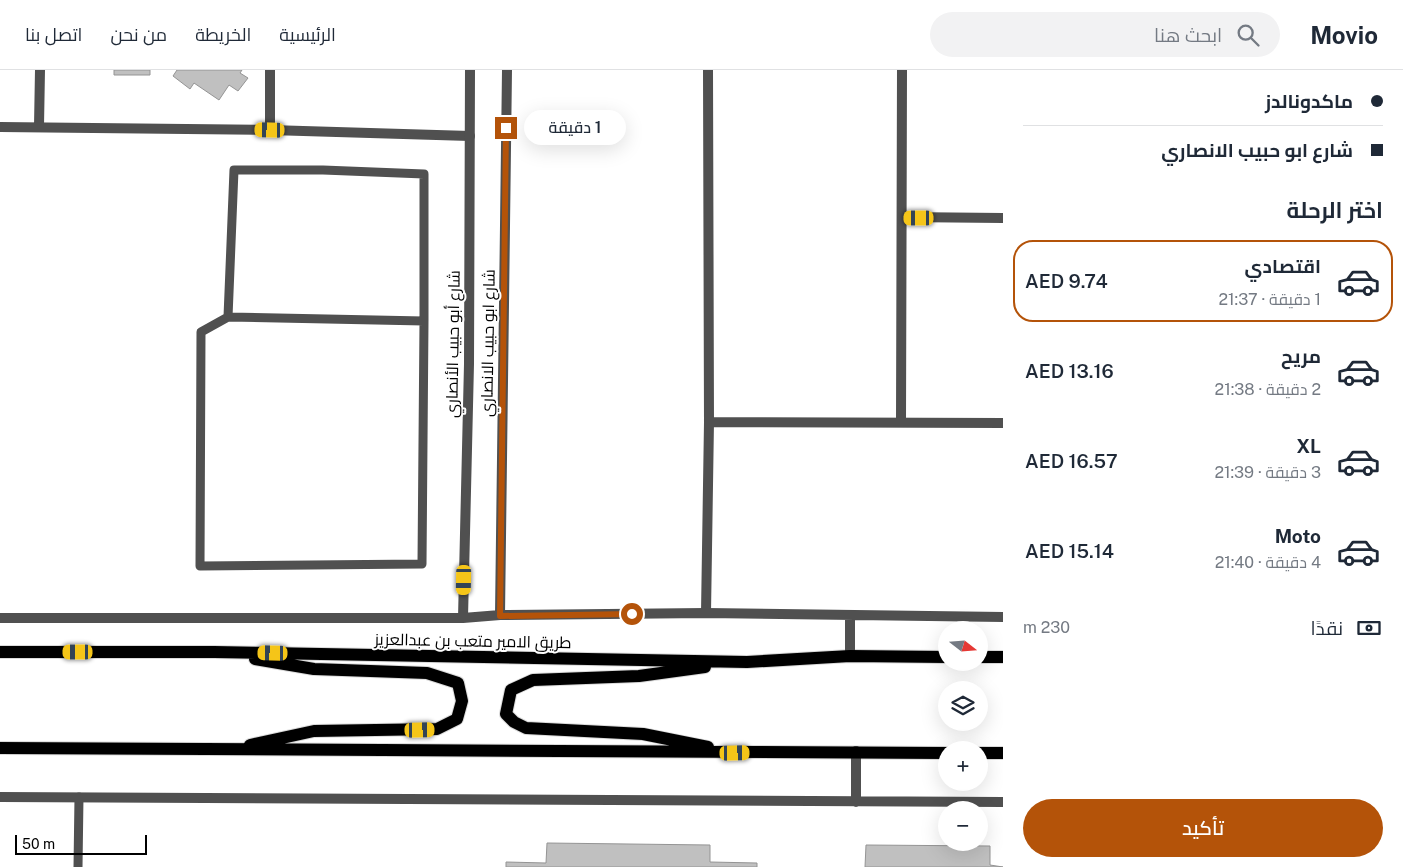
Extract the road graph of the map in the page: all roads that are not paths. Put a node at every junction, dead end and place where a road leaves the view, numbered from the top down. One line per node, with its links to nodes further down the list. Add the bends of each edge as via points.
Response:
1 (40, 70): 7 (street)
2 (270, 70): 9 (street)
3 (470, 70): 10 (street, شارع أبو حبيب الأنصاري)
4 (506, 70): 19 (street, شارع ابو حبيب الانصاري)
5 (708, 70): 15 (street)
6 (902, 70): 11 (street)
7 (39, 126): 8 (street); 9 (street)
8 (0, 127)
9 (270, 130): 10 (street)
10 (470, 136): 23 (street, شارع أبو حبيب الأنصاري)
11 (902, 217): 12 (street); 16 (street)
12 (1003, 218)
13 (228, 317): 14 (lane); 14 (lane, via 234,170 323,170 424,174); 14 (lane, via 201,332 200,566 422,564)
14 (424, 322)
15 (709, 422): 16 (street); 18 (street)
16 (901, 422): 17 (street)
17 (1003, 422)
18 (706, 613): 19 (street); 20 (street)
19 (500, 616): 23 (street)
20 (850, 616): 21 (street); 26 (street)
21 (1003, 617)
22 (0, 618): 23 (street)
23 (462, 618)
24 (0, 652): 25 (main road, طريق الامير متعب بن عبدالعزيز)
25 (214, 652): 30 (main road, طريق الامير متعب بن عبدالعزيز); 32 (main road, via 314,670 427,673 458,683 462,701 457,719 437,729 314,731)
26 (850, 656): 27 (main road, طريق الامير متعب بن عبدالعزيز); 30 (main road, طريق الامير متعب بن عبدالعزيز)
27 (938, 657)
28 (988, 657): 29 (main road)
29 (1003, 657)
30 (747, 662): 34 (main road, via 639,676 533,680 511,690 506,714 526,728 643,734)
31 (0, 748): 32 (main road)
32 (228, 750): 34 (main road)
33 (856, 751): 34 (main road); 35 (main road); 40 (street)
34 (735, 753)
35 (938, 753)
36 (988, 753): 37 (main road)
37 (1003, 754)
38 (0, 797): 39 (street)
39 (79, 797): 40 (street); 42 (lane)
40 (856, 802): 41 (street)
41 (1003, 802)
42 (78, 867)

